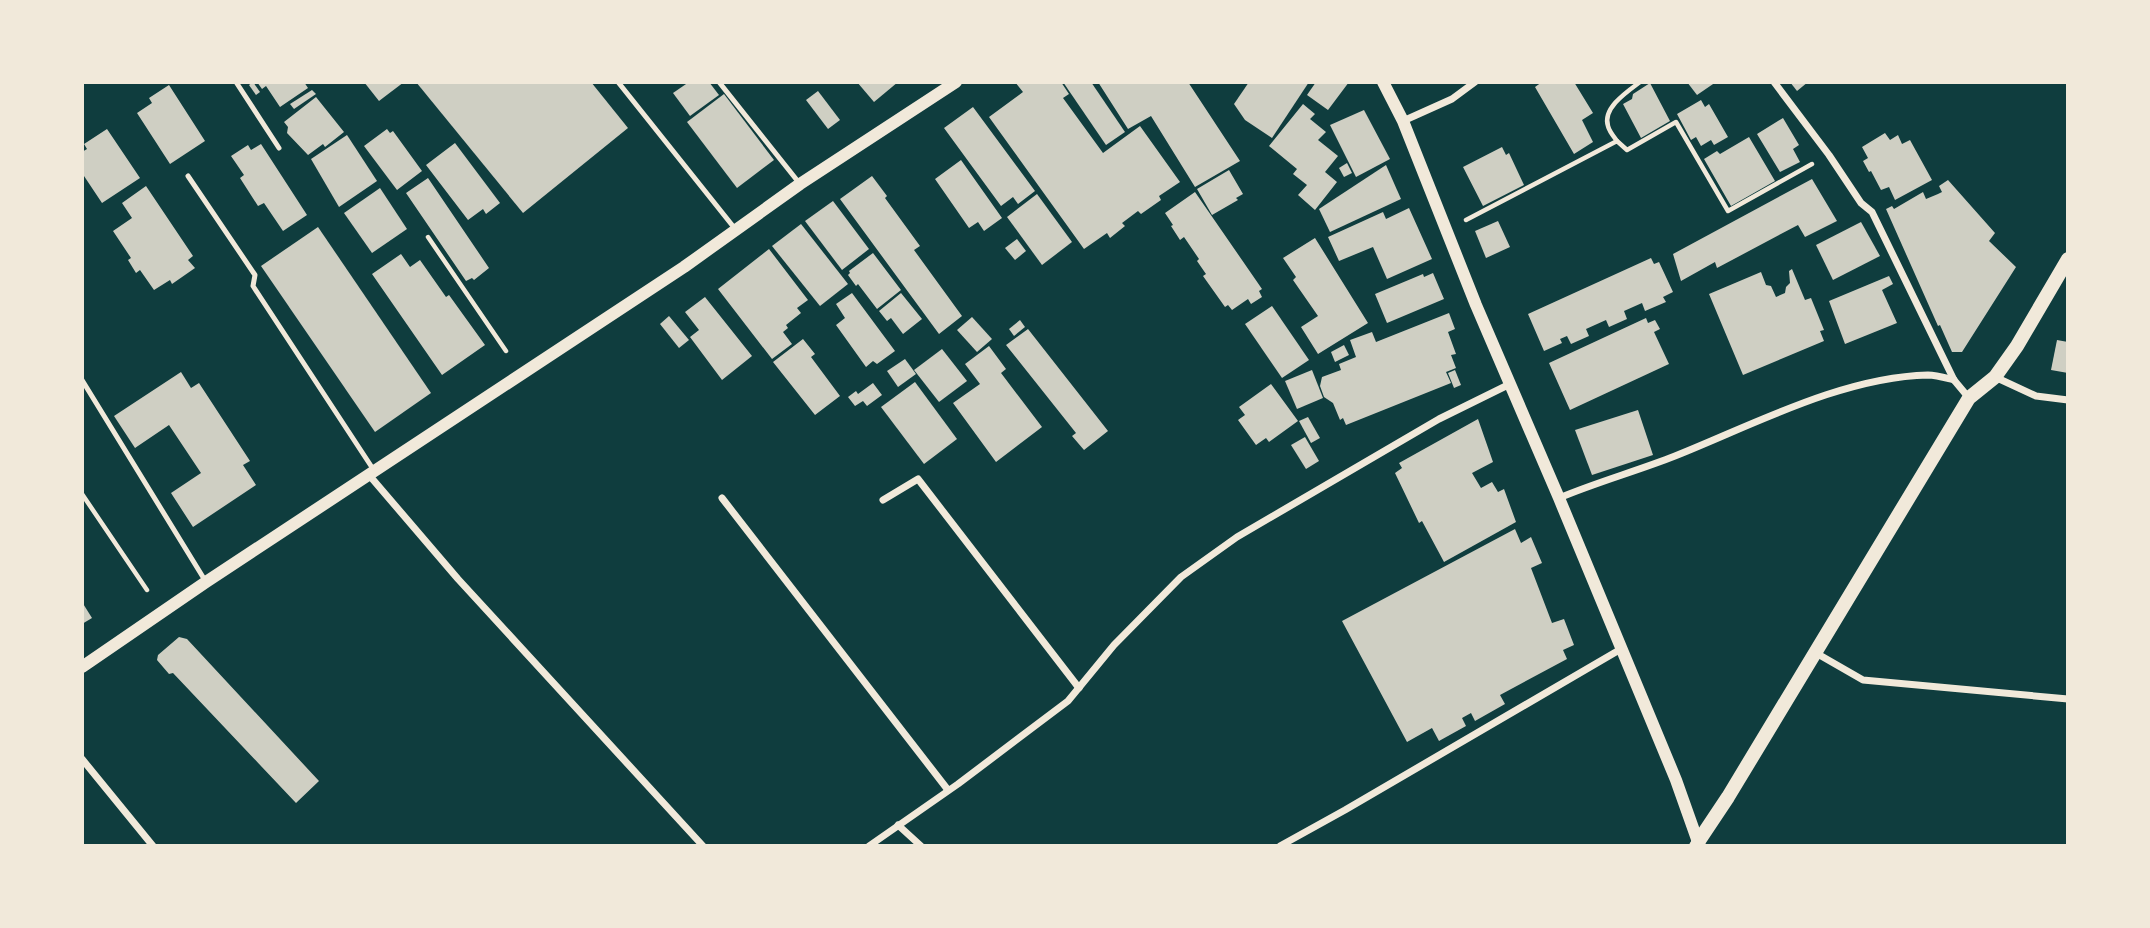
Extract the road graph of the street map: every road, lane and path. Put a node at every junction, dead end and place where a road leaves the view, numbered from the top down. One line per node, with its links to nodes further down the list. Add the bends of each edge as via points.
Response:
1 (236, 82): 11 (lane)
2 (618, 82): 15 (lane)
3 (719, 82): 14 (lane)
4 (956, 82): 14 (street)
5 (1383, 82): 9 (street)
6 (1475, 82): 9 (street, via 1452,99)
7 (1640, 82): 10 (path, via 1620,97 1608,116 1607,125)
8 (1774, 82): 12 (street)
9 (1403, 121): 16 (street)
10 (1617, 141): 12 (path, via 1627,150 1676,122 1728,211); 16 (path)
11 (279, 148)
12 (1829, 155): 22 (street, via 1872,212)
13 (188, 176): 26 (lane, via 255,275 253,286)
14 (800, 184): 15 (street)
15 (736, 230): 26 (street)
16 (1446, 230): 23 (street)
17 (428, 237): 19 (path)
18 (2068, 259): 20 (main road)
19 (506, 351)
20 (1995, 377): 24 (main road); 25 (street, via 2036,396)
21 (82, 380): 31 (lane)
22 (1954, 380): 24 (street); 29 (street, via 1930,375 1860,386 1778,412)
23 (1511, 384): 29 (street); 36 (street, via 1438,419 1237,537 1181,577)
24 (1969, 398): 34 (main road)
25 (2068, 400)
26 (372, 473): 31 (street); 43 (street, via 467,590)
27 (82, 494): 32 (path)
28 (722, 498): 39 (street)
29 (1559, 498): 33 (street)
30 (883, 500): 36 (street, via 918,479)
31 (206, 582): 35 (street)
32 (147, 590)
33 (1621, 649): 41 (street, via 1676,780); 46 (street)
34 (1816, 653): 37 (street, via 1863,680); 41 (main road)
35 (82, 667)
36 (1079, 688): 39 (street)
37 (2068, 699)
38 (82, 759): 42 (street)
39 (948, 790): 40 (street)
40 (898, 825): 44 (street); 45 (street)
41 (1697, 844)
42 (153, 846)
43 (703, 846)
44 (869, 846)
45 (921, 846)
46 (1280, 846)

